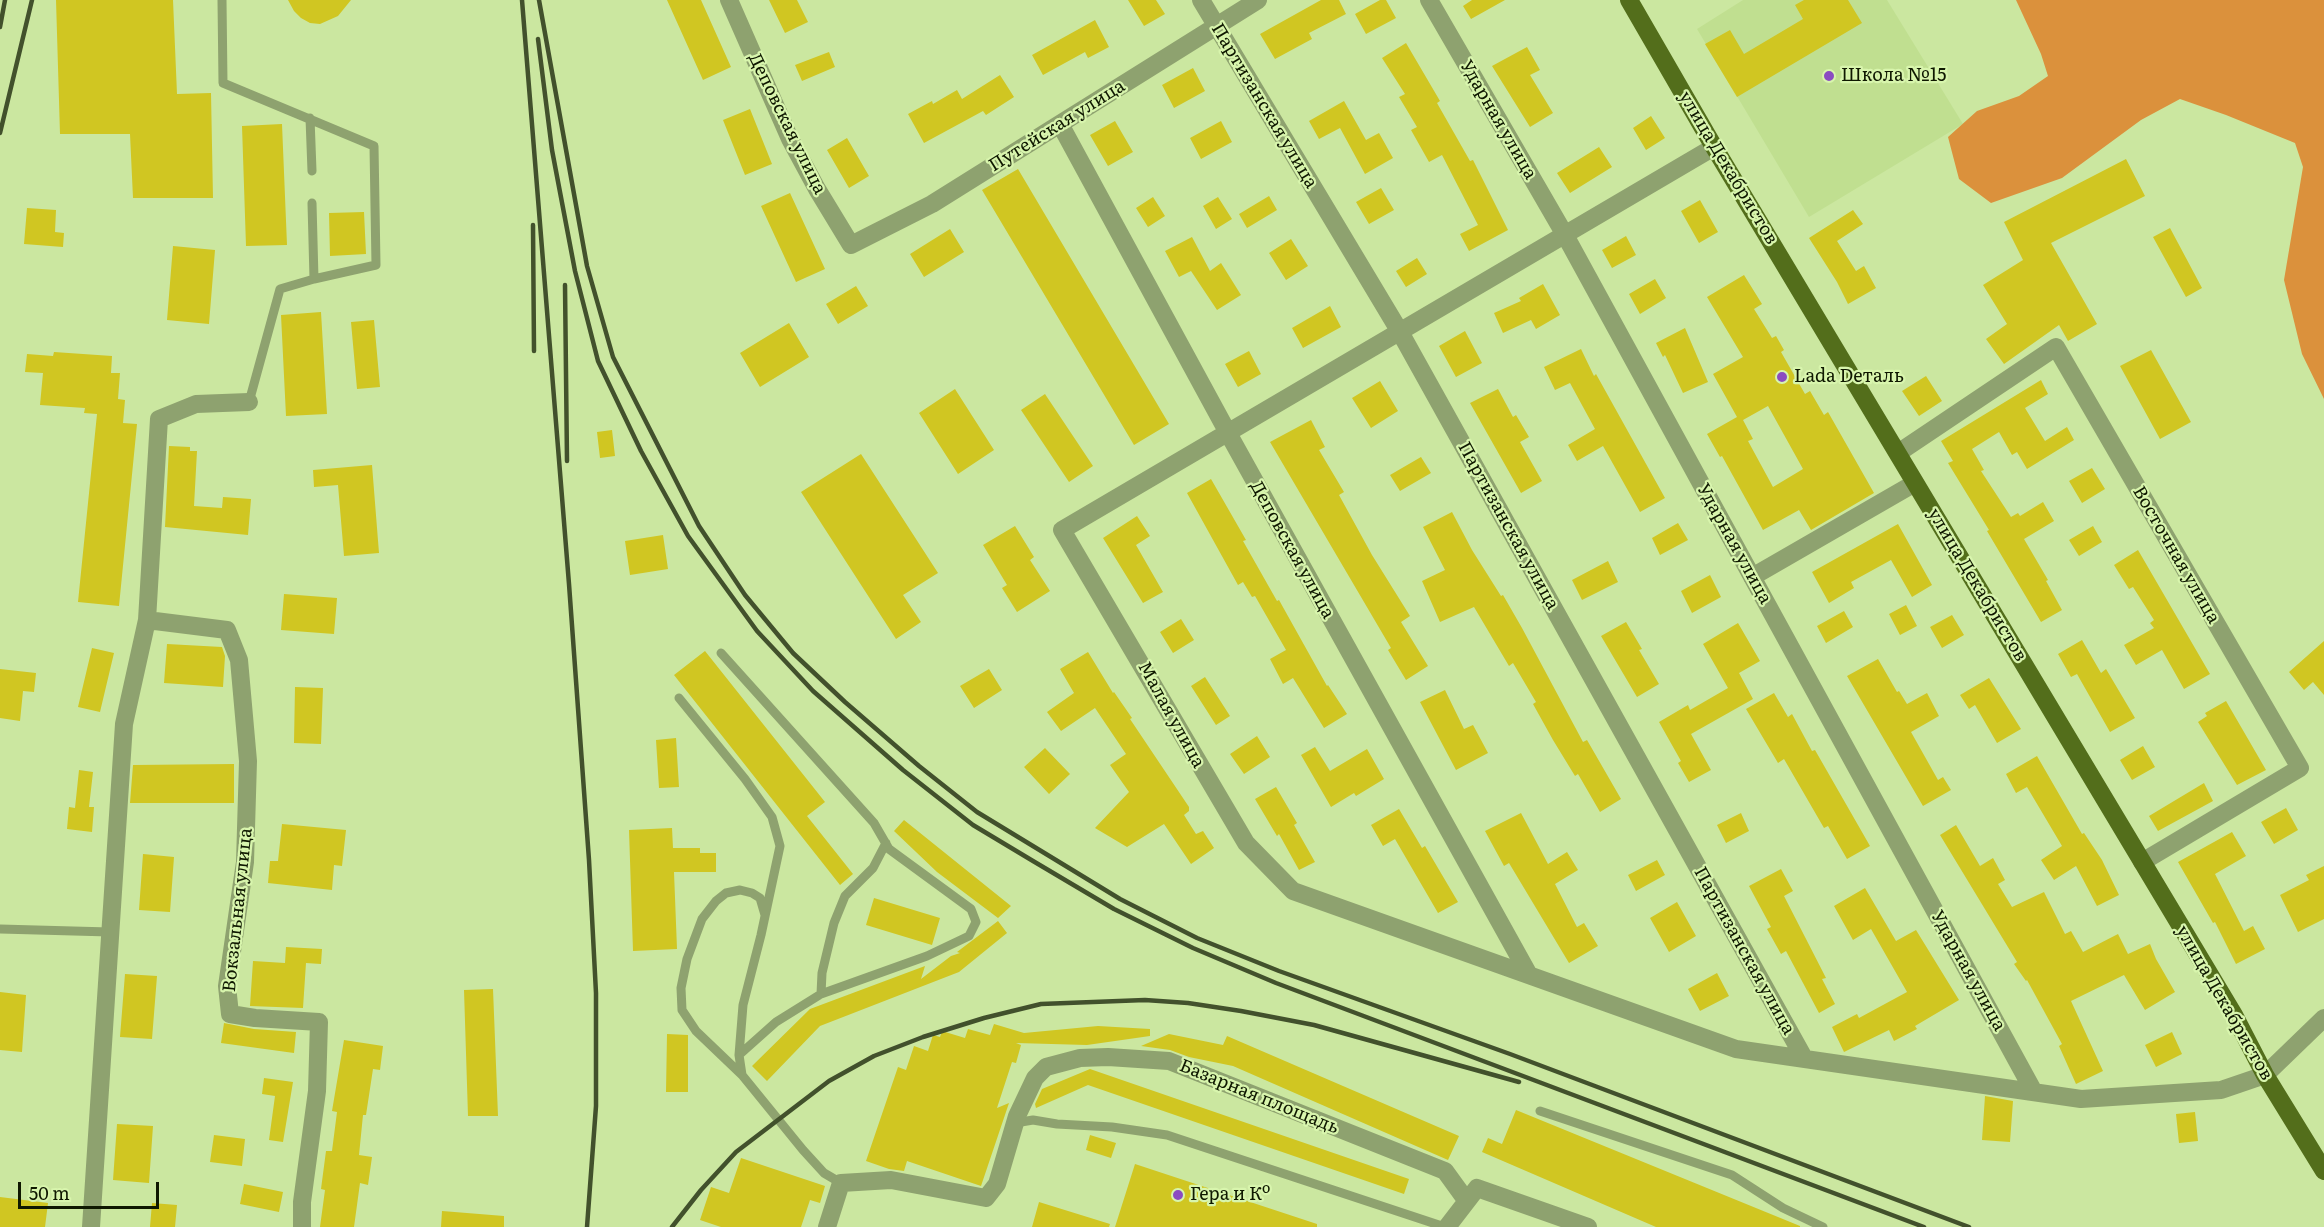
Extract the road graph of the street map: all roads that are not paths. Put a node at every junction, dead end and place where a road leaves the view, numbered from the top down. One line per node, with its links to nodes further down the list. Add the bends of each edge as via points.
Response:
1 (222, 0): 8 (lane, via 223,83)
2 (729, 0): 14 (street, Деповская улица, via 790,139)
3 (1201, 0): 7 (street, Партизанская улица)
4 (1258, 0): 7 (street, Путейская улица)
5 (1429, 0): 13 (street, Ударная улица)
6 (1629, 0): 10 (main road, улица Декабристов)
7 (1216, 27): 9 (street, Путейская улица); 16 (street, Партизанская улица)
8 (310, 118): 11 (lane); 15 (lane, via 374,146 376,265)
9 (1060, 124): 14 (street, Путейская улица, via 932,204); 18 (street, Деповская улица)
10 (1714, 147): 13 (street); 19 (main road, улица Декабристов)
11 (312, 171)
12 (312, 203): 15 (lane)
13 (1564, 235): 16 (street); 21 (street, Ударная улица)
14 (851, 245)
15 (314, 279): 17 (lane, via 280,289)
16 (1400, 332): 18 (street); 34 (street, Партизанская улица)
17 (249, 402): 22 (street, via 196,404 159,419)
18 (1228, 434): 30 (street, Деповская улица); 30 (street, Малая улица, via 1062,530 1246,843 1293,891)
19 (1898, 453): 20 (main road, улица Декабристов); 26 (street, Восточная улица, via 2056,347 2300,768)
20 (1916, 483): 21 (street); 26 (main road, улица Декабристов)
21 (1752, 577): 37 (street, Ударная улица)
22 (147, 620): 29 (street, via 124,724); 44 (street, Вокзальная улица, via 227,630 239,660 248,761 245,862 227,986 230,1014 319,1022 317,1091)
23 (721, 653): 25 (lane, via 874,823)
24 (679, 698): 27 (lane, via 772,817 780,846)
25 (886, 843): 31 (lane, via 873,868 845,896 834,923); 31 (lane, via 971,909 976,922 969,936 927,956)
26 (2142, 862): 36 (main road, улица Декабристов, via 2234,1015)
27 (765, 916): 33 (lane, via 742,1005); 35 (lane, via 760,898 752,893 726,893 716,901 702,919 681,988 682,1010 696,1031)
28 (0, 929): 29 (lane)
29 (110, 932): 43 (street)
30 (1528, 973): 34 (street, via 1736,1049)
31 (821, 994): 33 (lane, via 776,1022)
32 (2324, 1018): 36 (street)
33 (739, 1055): 35 (lane)
34 (1804, 1059): 37 (street)
35 (742, 1075): 41 (lane, via 802,1150 824,1173)
36 (2265, 1075): 37 (street, via 2220,1090 2081,1099); 40 (main road, улица Декабристов)
37 (2034, 1092)
38 (1540, 1112): 48 (lane, via 1732,1175 1783,1208)
39 (1015, 1124): 41 (street, Базарная площадь, via 997,1184 986,1198 891,1180); 42 (street, Базарная площадь, via 1024,1098 1046,1067 1080,1058 1169,1061 1445,1171); 46 (lane, via 1033,1120 1167,1135)
40 (2324, 1171)
41 (841, 1183): 45 (street)
42 (1466, 1200): 46 (street); 47 (street, via 1477,1188)
43 (90, 1227)
44 (302, 1227)
45 (827, 1227)
46 (1446, 1227)
47 (1588, 1227)
48 (1822, 1227)

